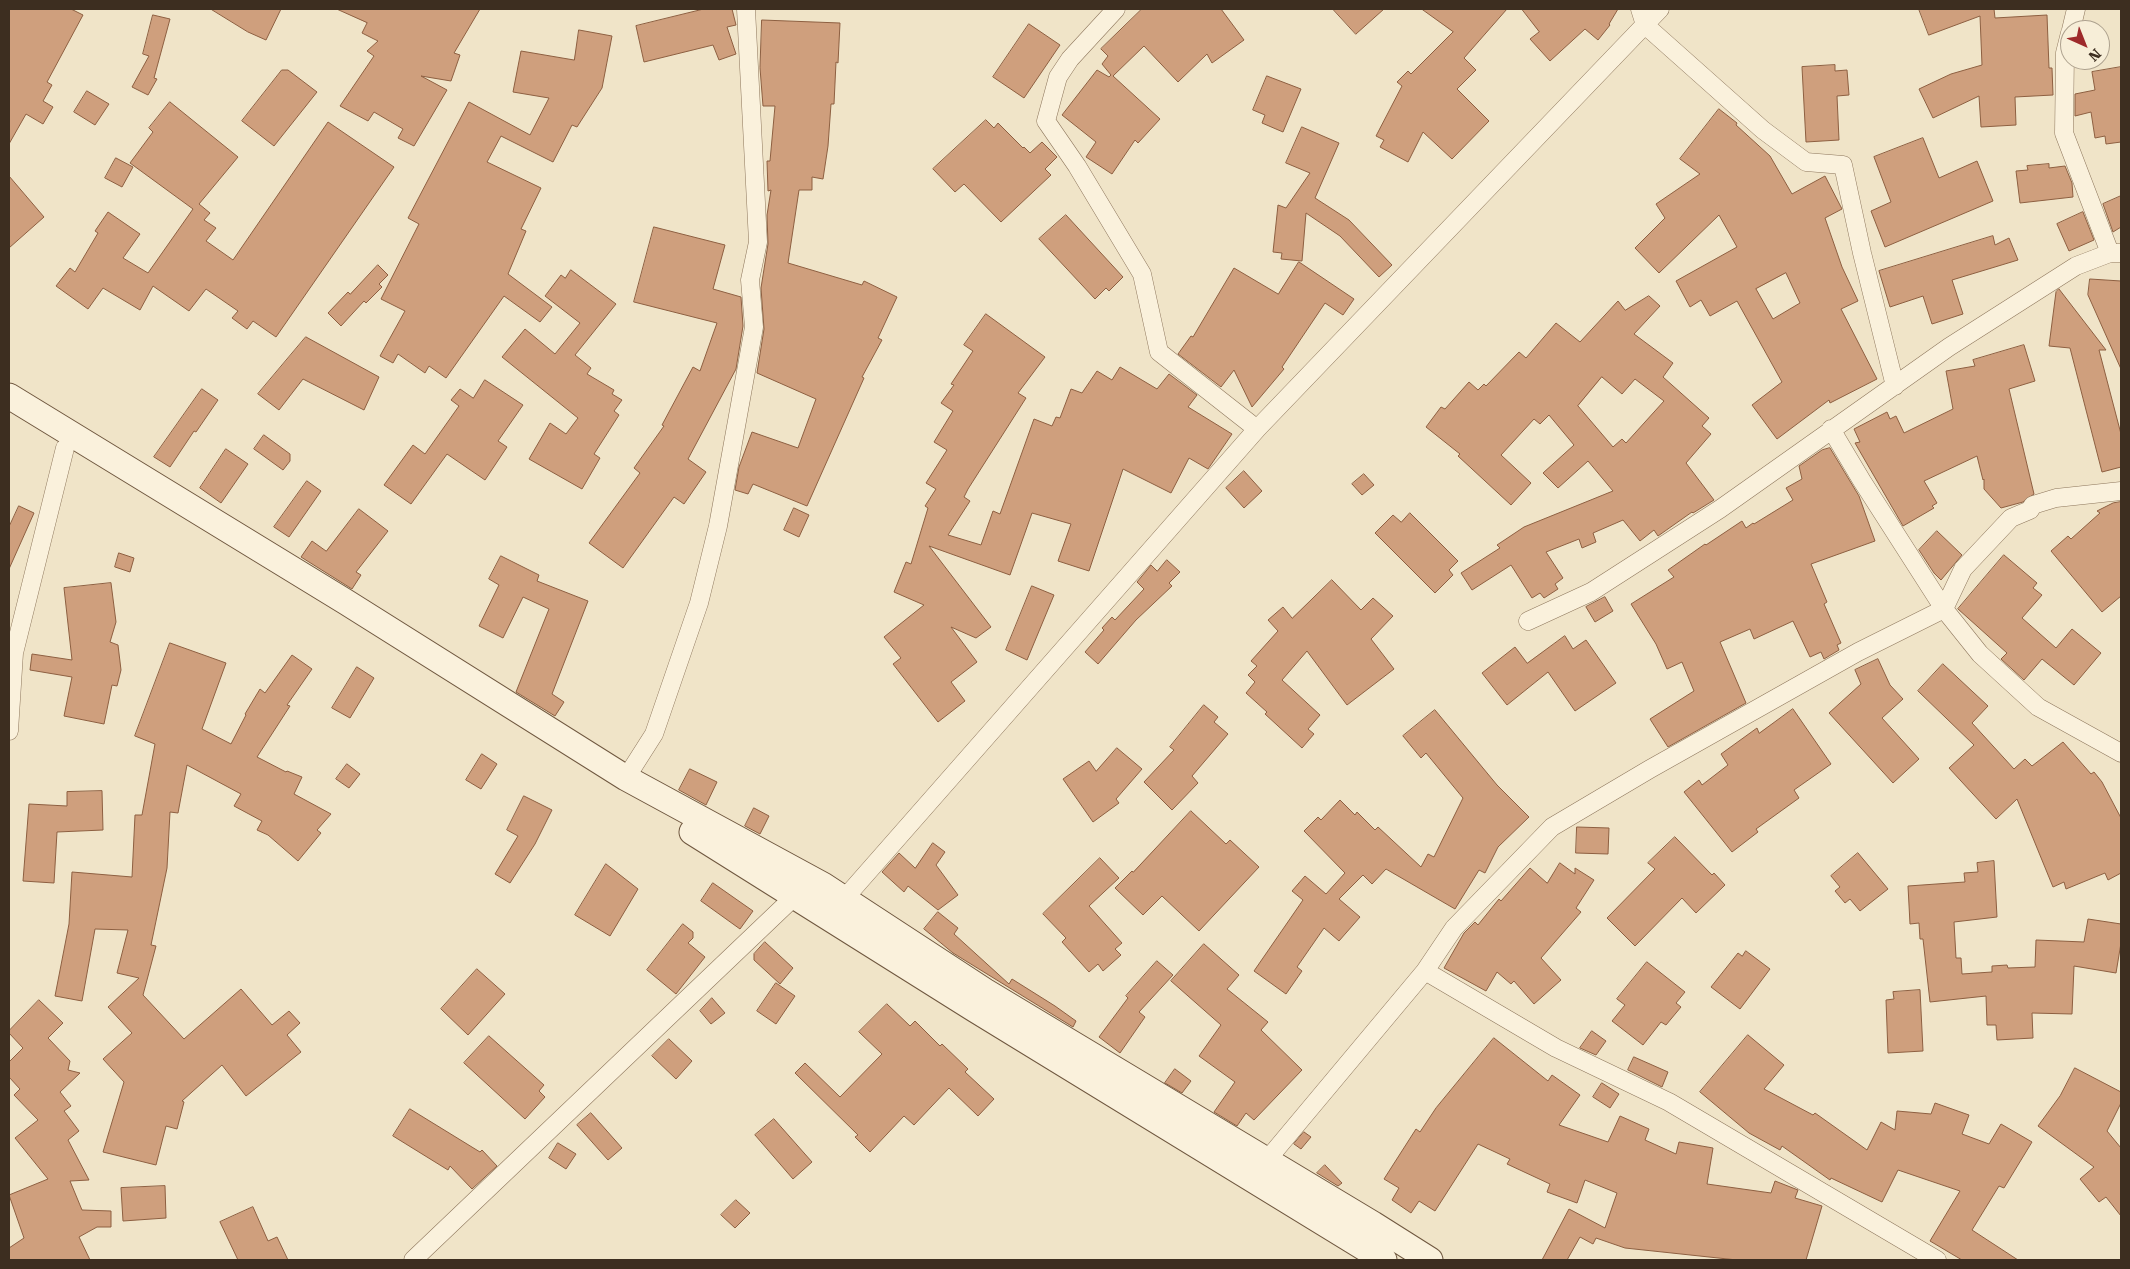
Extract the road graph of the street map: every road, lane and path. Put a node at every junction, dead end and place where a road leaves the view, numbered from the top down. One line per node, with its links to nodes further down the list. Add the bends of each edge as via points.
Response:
1 (746, 9): 18 (street, via 758,242 750,280 754,327 718,526 699,604 654,734)
2 (1116, 9): 10 (street, via 1070,59 1058,77 1046,121 1142,274 1159,352)
3 (1660, 9): 4 (street)
4 (1643, 17): 7 (street, via 1763,130 1806,162 1843,165); 10 (street)
5 (2065, 70): 6 (street, via 2064,133)
6 (2116, 253): 7 (street, via 2076,266 1949,347)
7 (1895, 386): 11 (street)
8 (9, 396): 18 (street)
9 (9, 412): 12 (street)
10 (1257, 429): 20 (street)
11 (1831, 429): 14 (street); 15 (street, via 1720,509 1599,586)
12 (65, 448): 16 (street, via 14,654); 19 (street, via 340,613)
13 (2121, 491): 14 (street, via 2056,498 2011,518 1963,569)
14 (1944, 609): 17 (street, via 1980,654 2038,707); 21 (street, via 1858,652 1552,827 1454,928)
15 (1528, 621)
16 (9, 731)
17 (2121, 752)
18 (626, 778): 20 (street)
19 (795, 896): 22 (street); 24 (street)
20 (844, 899): 22 (street)
21 (1425, 971): 23 (street); 27 (street, via 1556,1048 1670,1102)
22 (979, 1000): 23 (street); 25 (street)
23 (1267, 1160): 26 (street)
24 (412, 1260)
25 (1384, 1260)
26 (1430, 1260)
27 (1937, 1260)

